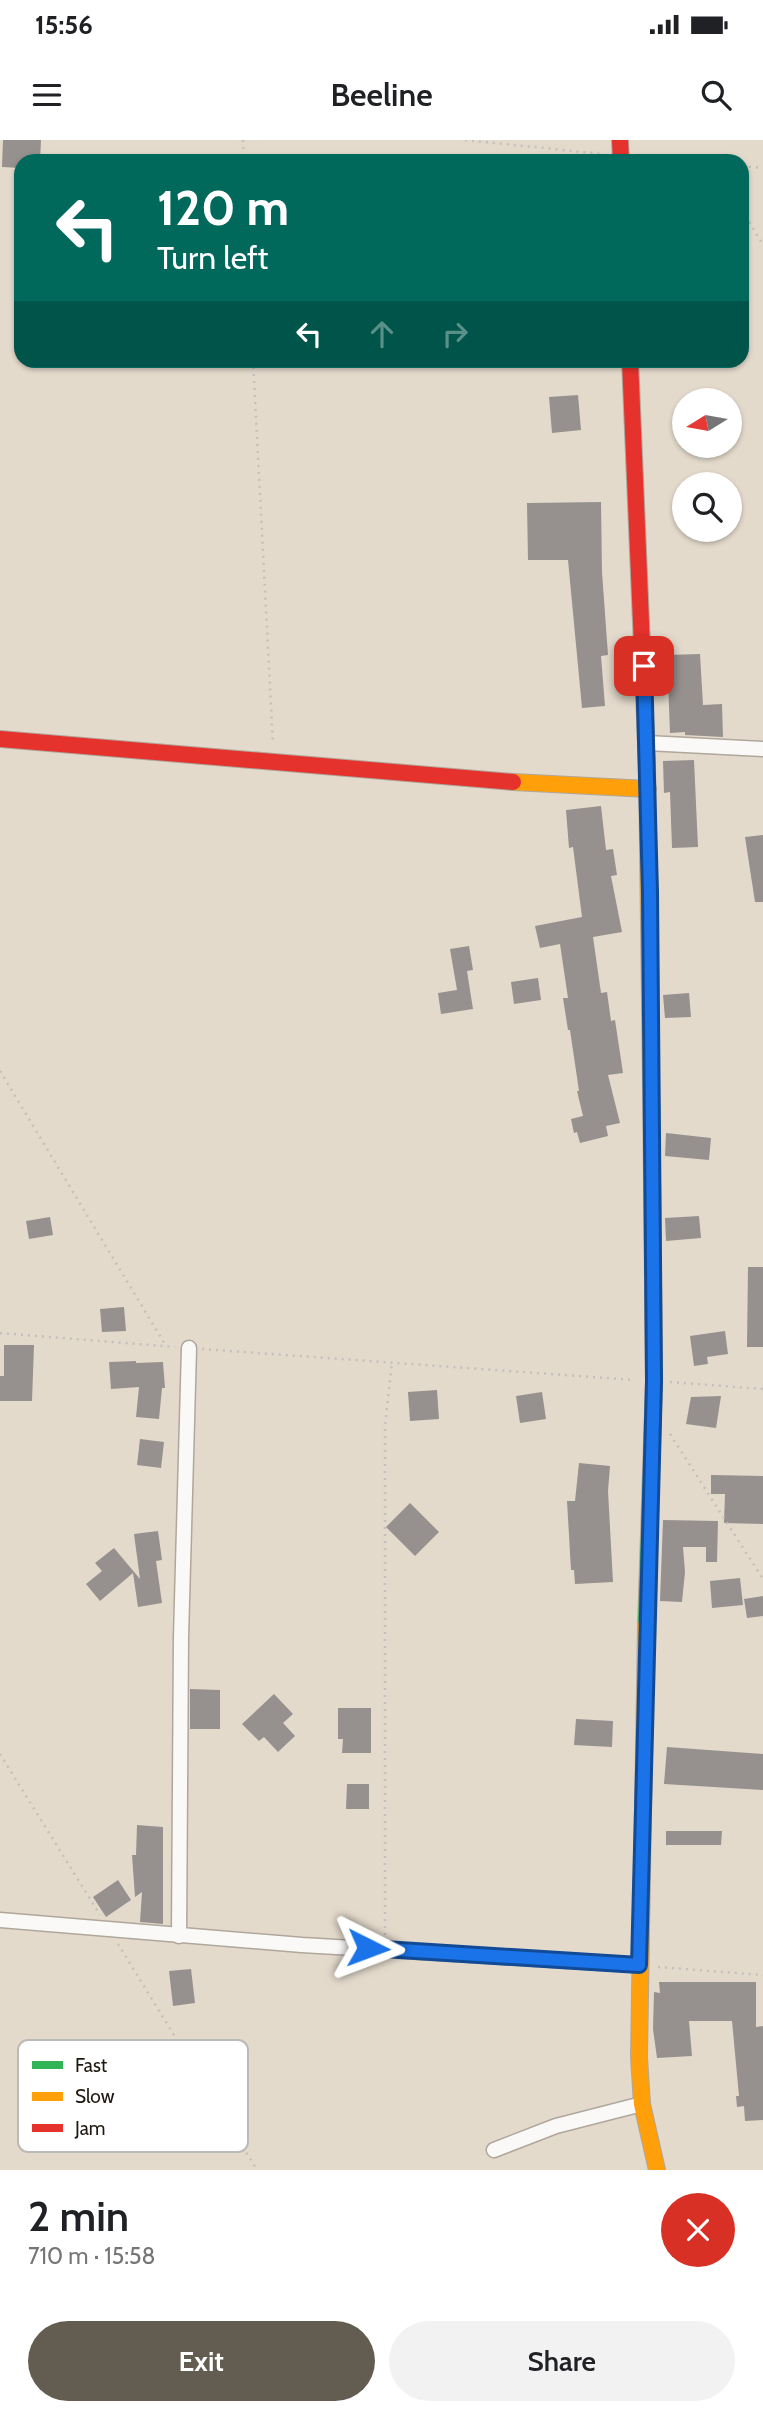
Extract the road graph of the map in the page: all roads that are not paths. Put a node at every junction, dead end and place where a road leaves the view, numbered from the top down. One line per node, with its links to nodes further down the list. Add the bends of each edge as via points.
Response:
1 (630, 368): 3 (main road)
2 (0, 739): 5 (main road)
3 (647, 743): 4 (street); 5 (main road)
4 (763, 749)
5 (648, 789): 9 (main road, via 654,1381)
6 (189, 1348): 8 (street, via 181,1609)
7 (0, 1920): 8 (street)
8 (179, 1936): 9 (street)
9 (639, 1965): 10 (main road)
10 (642, 2104): 11 (street, via 556,2126); 12 (main road)
11 (494, 2150)
12 (657, 2170)

